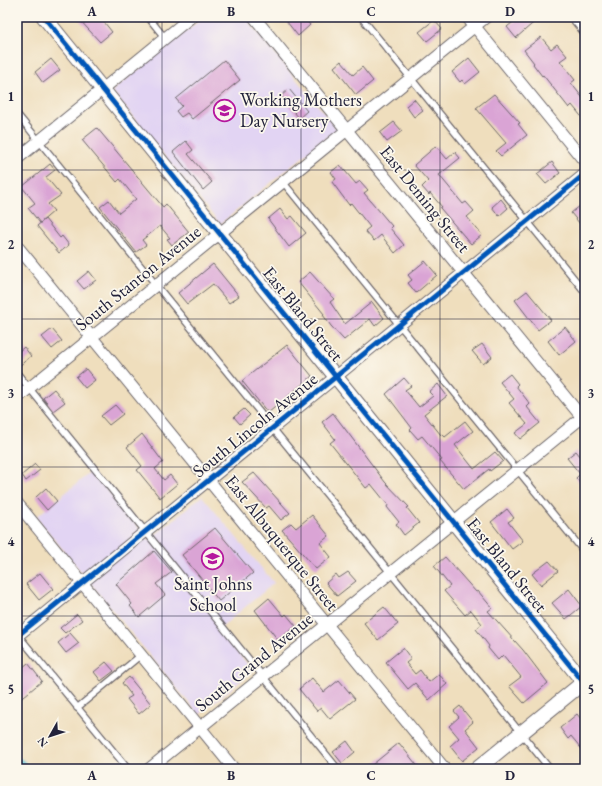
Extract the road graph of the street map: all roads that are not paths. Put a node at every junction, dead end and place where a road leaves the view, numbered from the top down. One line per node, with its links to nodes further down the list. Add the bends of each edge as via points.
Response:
1 (44, 17): 13 (street, East Bland Street)
2 (148, 17): 11 (lane)
3 (191, 17): 11 (street)
4 (254, 17): 15 (street, East Deming Street)
5 (362, 17): 12 (lane)
6 (467, 17): 9 (street)
7 (486, 17): 9 (street, South Stanton Avenue)
8 (571, 17): 10 (lane)
9 (474, 26): 12 (street, South Stanton Avenue); 18 (street)
10 (585, 34)
11 (165, 38): 13 (street)
12 (411, 77): 15 (street, South Stanton Avenue); 21 (lane)
13 (103, 89): 16 (street); 22 (street, East Bland Street)
14 (17, 114): 16 (lane)
15 (346, 130): 20 (street, South Stanton Avenue); 24 (street, East Deming Street)
16 (40, 141): 17 (street); 25 (lane)
17 (17, 159)
18 (585, 162)
19 (585, 174): 21 (street, South Lincoln Avenue)
20 (283, 182): 22 (street, South Stanton Avenue); 27 (lane)
21 (527, 221): 24 (street, South Lincoln Avenue); 26 (lane)
22 (220, 234): 25 (street, South Stanton Avenue); 30 (street, East Bland Street)
23 (17, 246): 28 (street, East Albuquerque Street)
24 (463, 273): 27 (street, South Lincoln Avenue); 33 (street, East Deming Street)
25 (156, 285): 28 (street, South Stanton Avenue); 34 (lane)
26 (585, 292)
27 (400, 325): 30 (street, South Lincoln Avenue); 35 (lane)
28 (92, 338): 31 (street, South Stanton Avenue); 36 (street, East Albuquerque Street)
29 (17, 373): 31 (lane)
30 (336, 378): 34 (street, South Lincoln Avenue); 38 (street, East Bland Street)
31 (29, 388): 32 (street, South Stanton Avenue); 39 (lane)
32 (17, 398)
33 (584, 418): 35 (street, South Grand Avenue)
34 (273, 429): 36 (street, South Lincoln Avenue); 41 (lane)
35 (517, 470): 38 (street, South Grand Avenue); 40 (lane)
36 (209, 481): 39 (street, South Lincoln Avenue); 43 (street, East Albuquerque Street)
37 (17, 503): 42 (street)
38 (454, 521): 41 (street, South Grand Avenue); 47 (street, East Bland Street)
39 (146, 531): 42 (street, South Lincoln Avenue); 46 (lane)
40 (585, 553)
41 (390, 573): 43 (street, South Grand Avenue); 50 (lane)
42 (82, 583): 44 (street, South Lincoln Avenue); 45 (street)
43 (327, 625): 46 (street, South Grand Avenue); 55 (street, East Albuquerque Street)
44 (17, 635): 48 (lane)
45 (141, 655): 48 (lane); 49 (street)
46 (263, 676): 49 (street, South Grand Avenue); 54 (lane)
47 (585, 682): 50 (street)
48 (77, 708): 51 (lane)
49 (200, 727): 52 (street, South Grand Avenue); 53 (street)
50 (522, 733): 56 (street); 57 (lane)
51 (128, 769)
52 (149, 769)
53 (234, 769)
54 (338, 769)
55 (444, 769)
56 (478, 769)
57 (550, 769)

